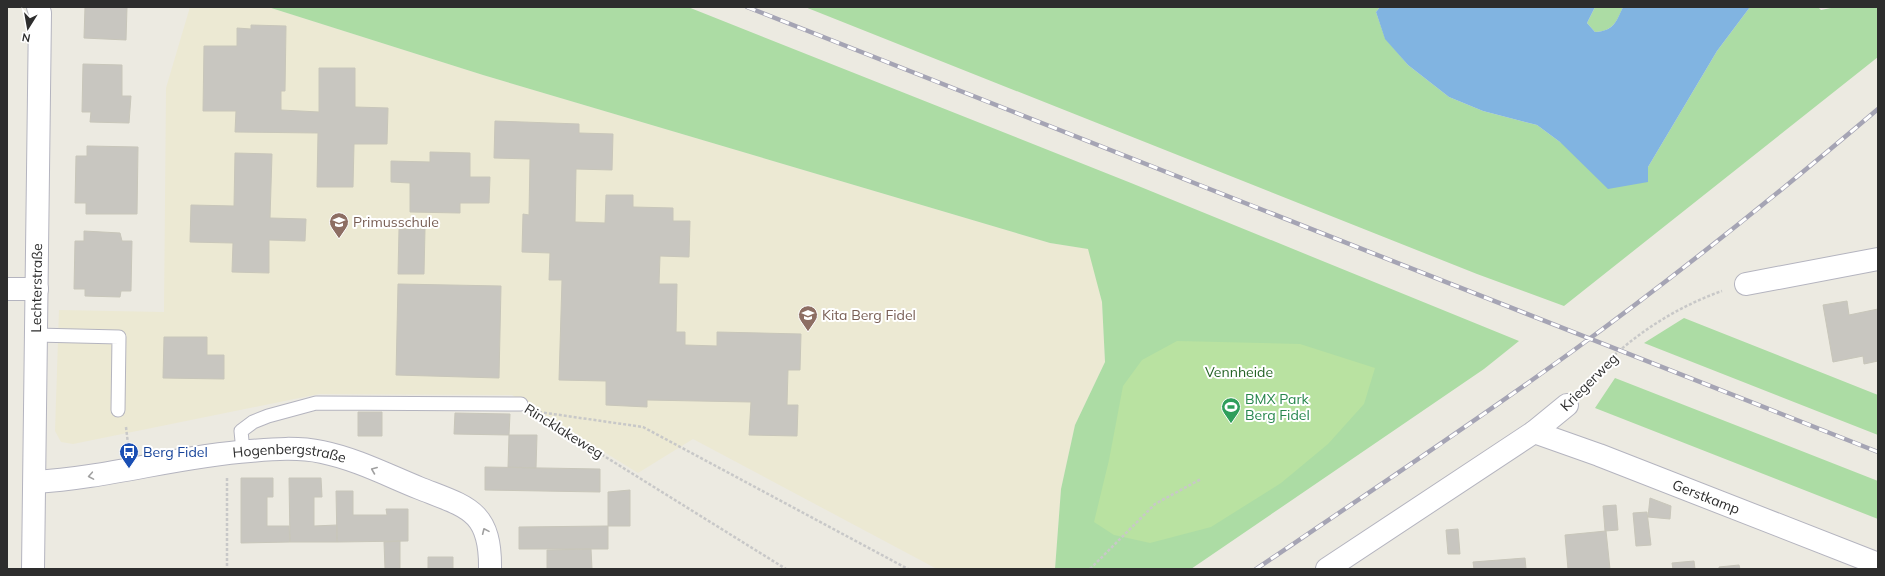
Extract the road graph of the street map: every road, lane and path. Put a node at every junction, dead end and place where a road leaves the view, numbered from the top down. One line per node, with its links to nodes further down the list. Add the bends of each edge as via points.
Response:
1 (38, 7): 5 (street, Lechterstraße, via 40,13)
2 (1878, 258): 3 (street)
3 (1746, 284): 7 (path, Kriegerweg, via 1699,299 1648,327 1598,369)
4 (7, 289): 5 (street)
5 (37, 289): 6 (street, Lechterstraße)
6 (36, 335): 9 (lane, via 119,337); 14 (street, Lechterstraße)
7 (1567, 405): 10 (street, Kriegerweg)
8 (525, 407): 11 (lane, Rincklakeweg, via 316,403 253,422 241,431); 19 (path, Rincklakeweg); 20 (path, via 643,427)
9 (118, 410): 12 (path, via 126,418 128,446)
10 (1534, 432): 15 (street, Gerstkamp); 22 (street, Kriegerweg)
11 (235, 452): 12 (street, Hogenbergstraße); 17 (path); 18 (street, Hogenbergstraße, one-way to 11, via 488,538 481,522 465,506 357,462 322,452 288,448)
12 (134, 468): 14 (street, Hogenbergstraße, one-way to 14, via 63,480)
13 (1201, 479): 21 (path, via 1155,504)
14 (34, 482): 16 (street, Lechterstraße)
15 (1878, 564)
16 (33, 569)
17 (227, 569)
18 (490, 569)
19 (786, 569)
20 (908, 569)
21 (1090, 569)
22 (1327, 569)

